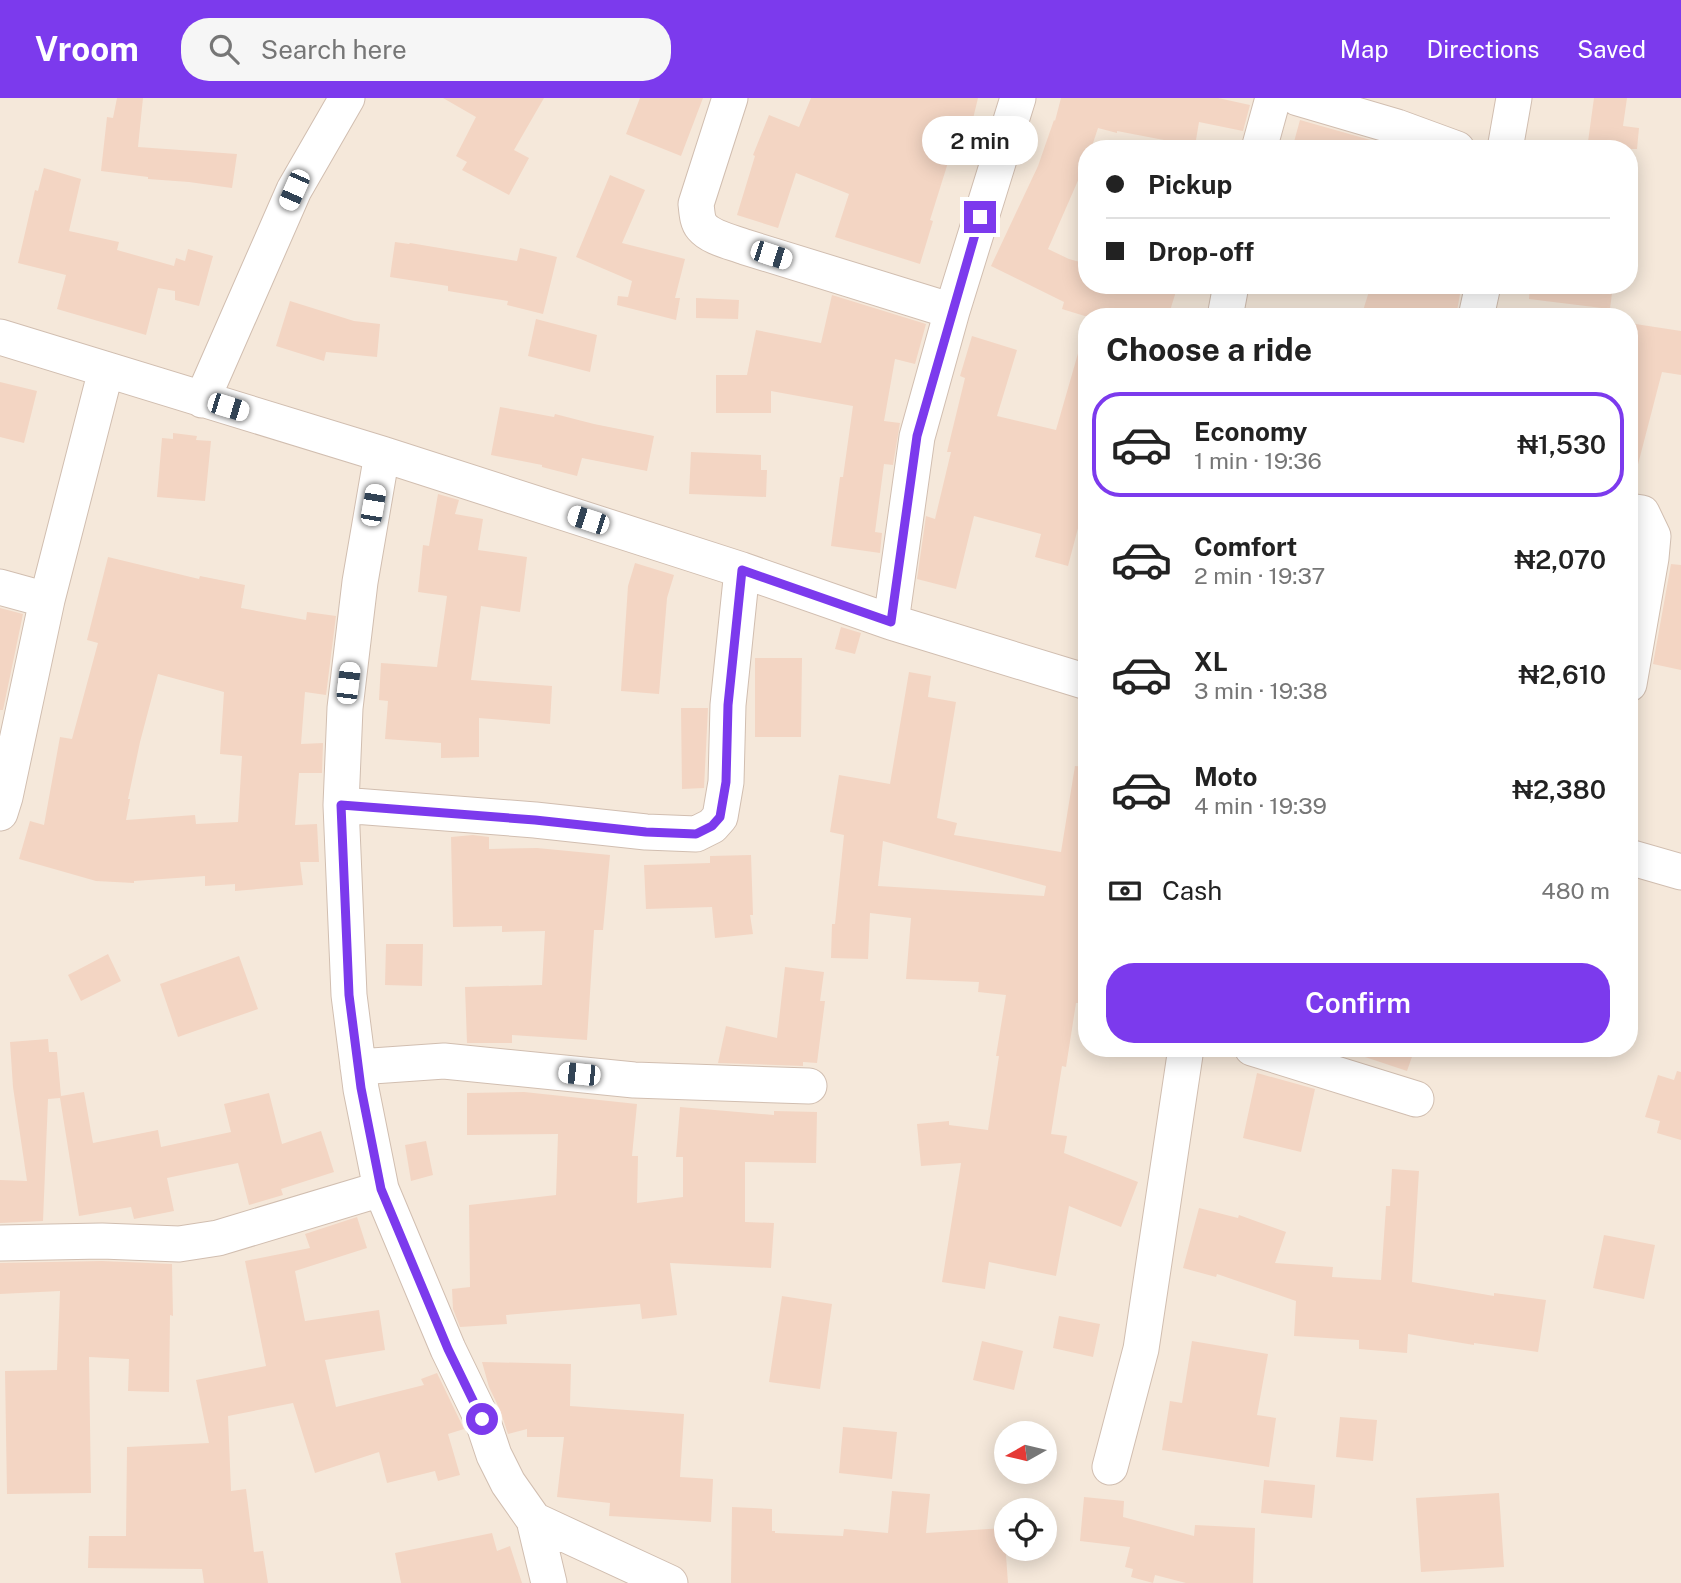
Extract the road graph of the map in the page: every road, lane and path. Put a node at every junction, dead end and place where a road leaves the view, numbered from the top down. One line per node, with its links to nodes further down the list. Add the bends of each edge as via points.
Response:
1 (347, 98): 13 (street, via 294,190)
2 (730, 98): 10 (street, via 695,204 703,228 745,247)
3 (1018, 98): 10 (street)
4 (1273, 98): 7 (street)
5 (1298, 98): 8 (street)
6 (1514, 98): 9 (street)
7 (1261, 140)
8 (1432, 140)
9 (1507, 140)
10 (952, 312): 19 (street, via 917,436)
11 (0, 337): 12 (street)
12 (106, 370): 13 (street); 18 (street)
13 (202, 400): 14 (street)
14 (382, 454): 16 (street); 22 (street, via 345,708)
15 (1638, 512): 20 (street, via 1653,536)
16 (742, 570): 19 (street); 22 (street, via 728,705 726,782 720,817 712,826 696,834 646,832)
17 (0, 587): 18 (street)
18 (47, 600): 23 (street)
19 (891, 622): 21 (street)
20 (1638, 632)
21 (1078, 679)
22 (341, 805): 28 (street, via 349,995)
23 (0, 813)
24 (1638, 860): 25 (street)
25 (1681, 872)
26 (1185, 1057): 33 (street, via 1141,1349)
27 (1281, 1057): 30 (street)
28 (358, 1067): 29 (street, via 444,1061 634,1080); 31 (street)
29 (809, 1086)
30 (1416, 1099)
31 (381, 1189): 32 (street, via 218,1238 180,1244); 34 (street, via 499,1464)
32 (0, 1243)
33 (1110, 1467)
34 (534, 1520): 35 (street); 36 (street)
35 (549, 1583)
36 (670, 1583)

